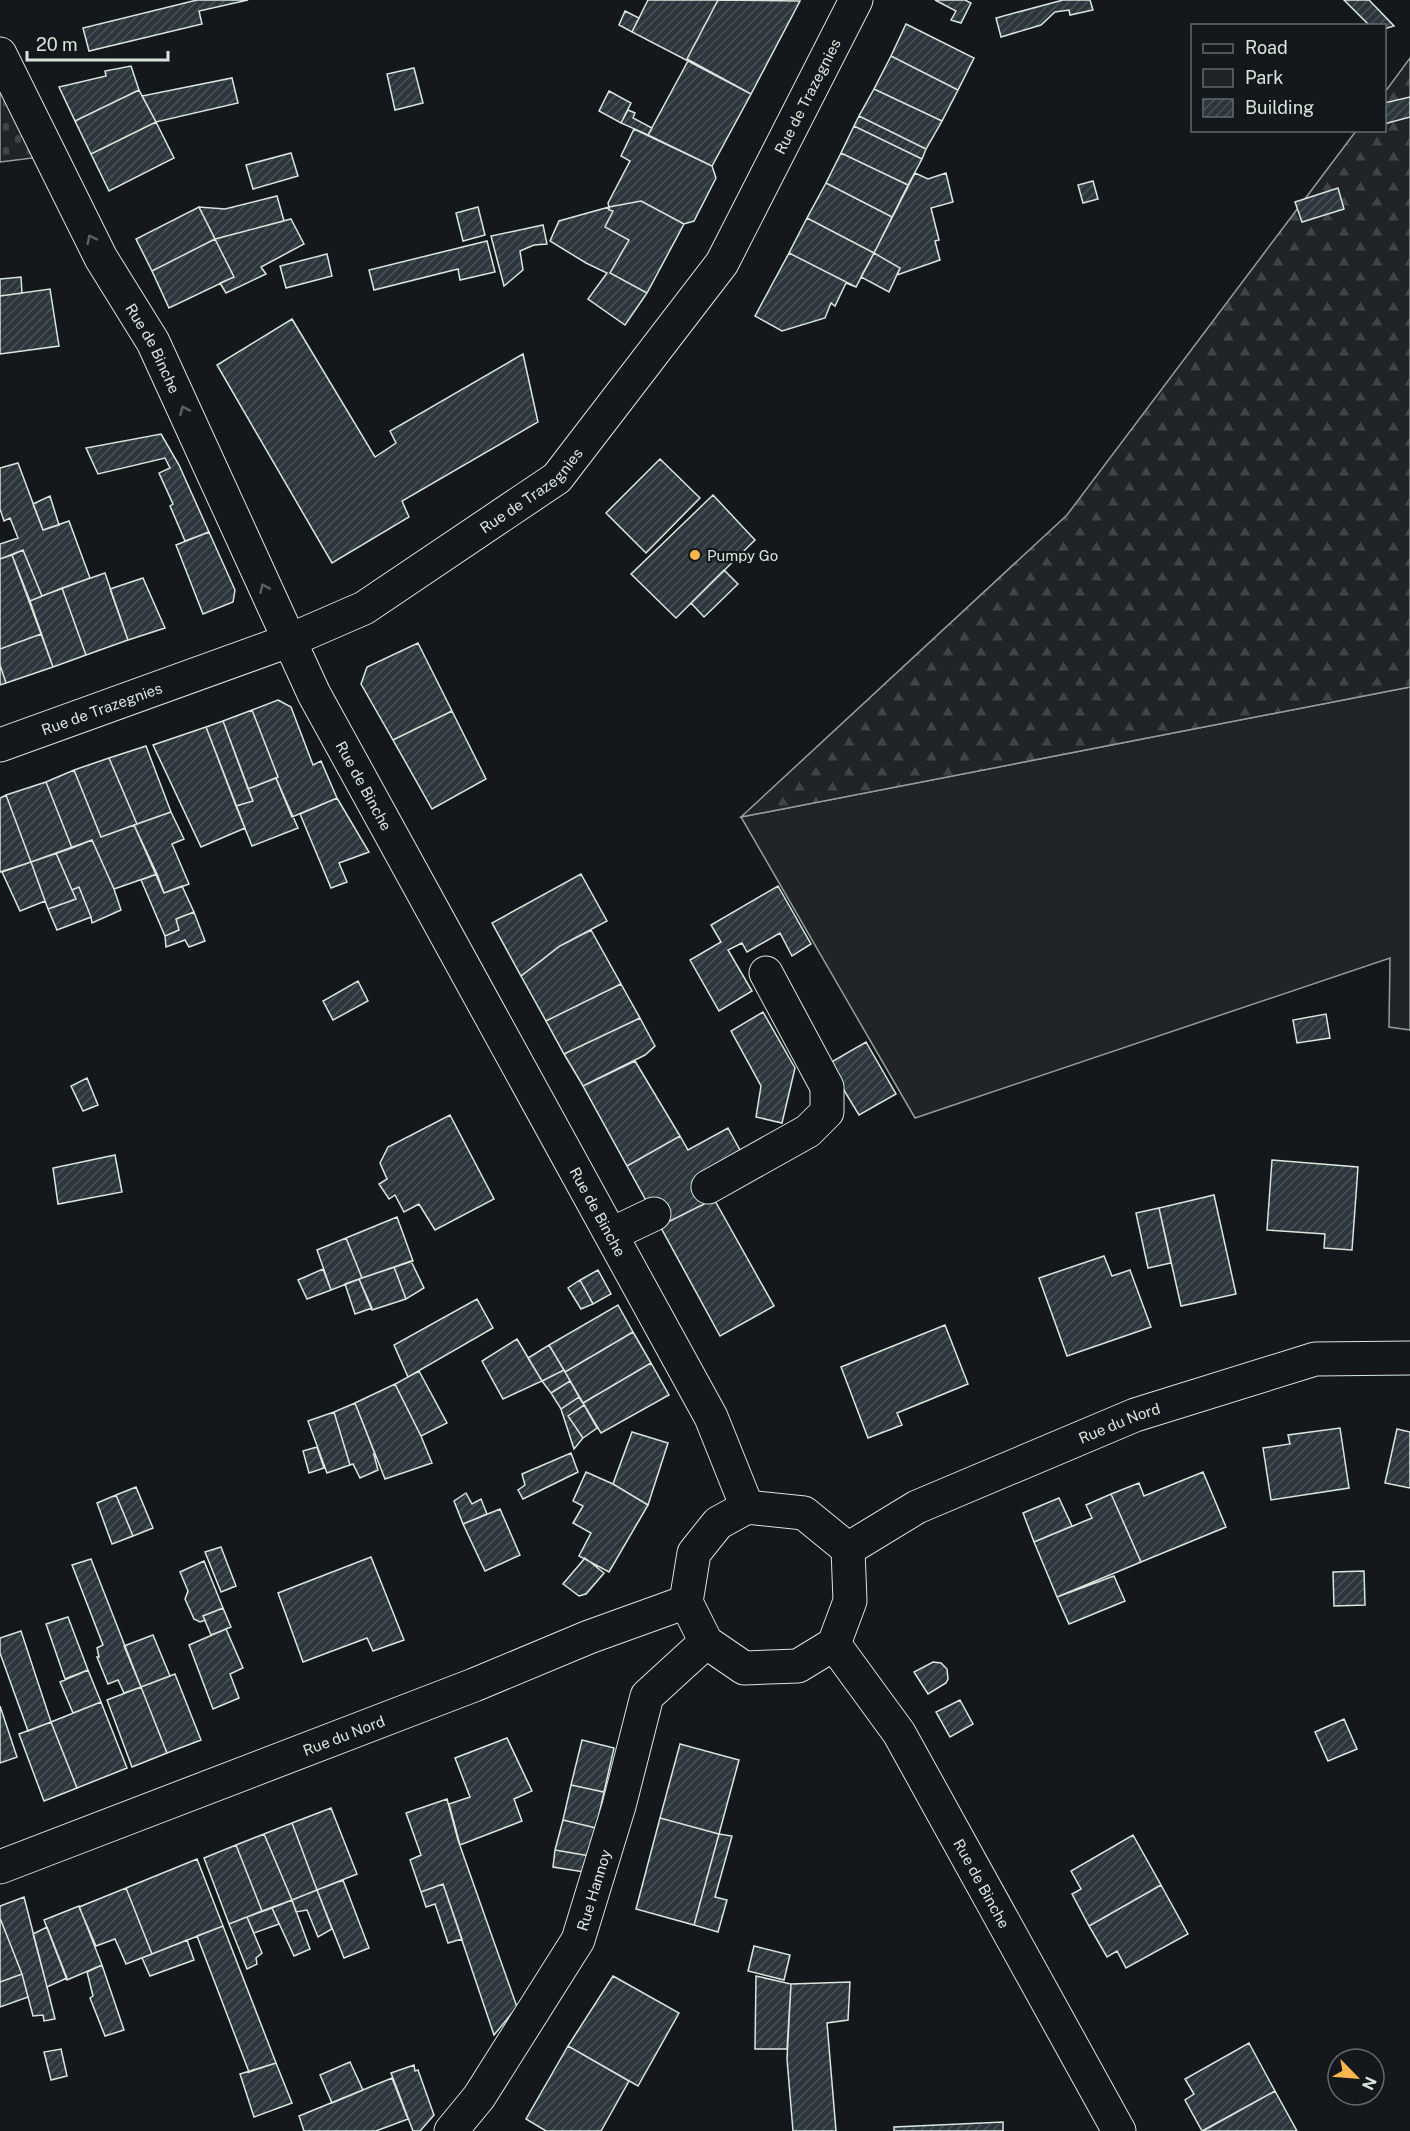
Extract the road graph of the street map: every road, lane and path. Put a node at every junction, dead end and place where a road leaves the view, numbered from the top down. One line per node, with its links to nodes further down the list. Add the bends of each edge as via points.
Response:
1 (856, 0): 3 (street, Rue de Trazegnies, via 722,263 557,478 364,608)
2 (0, 54): 3 (street, Rue de Binche, one-way to 2, via 153,342 101,258)
3 (288, 641): 4 (street, Rue de Trazegnies); 8 (street, Rue de Binche)
4 (0, 745)
5 (766, 973): 6 (street, via 827,1087 828,1112 808,1131)
6 (708, 1187)
7 (654, 1214): 8 (street)
8 (612, 1234): 10 (street, Rue de Binche, via 711,1417)
9 (1410, 1358): 11 (street, Rue du Nord, via 1315,1359 1135,1415 917,1507)
10 (747, 1507): 11 (street, via 804,1513); 12 (street, via 718,1523 694,1553)
11 (848, 1549): 14 (street, via 849,1601)
12 (686, 1602): 13 (street); 15 (street, Rue du Nord)
13 (706, 1642): 14 (street, via 744,1668 798,1666); 16 (street, Rue Hannoy, via 647,1696 578,1940 479,2097)
14 (834, 1644): 17 (street, Rue de Binche, via 899,1733)
15 (0, 1867)
16 (452, 2131)
17 (1119, 2131)

